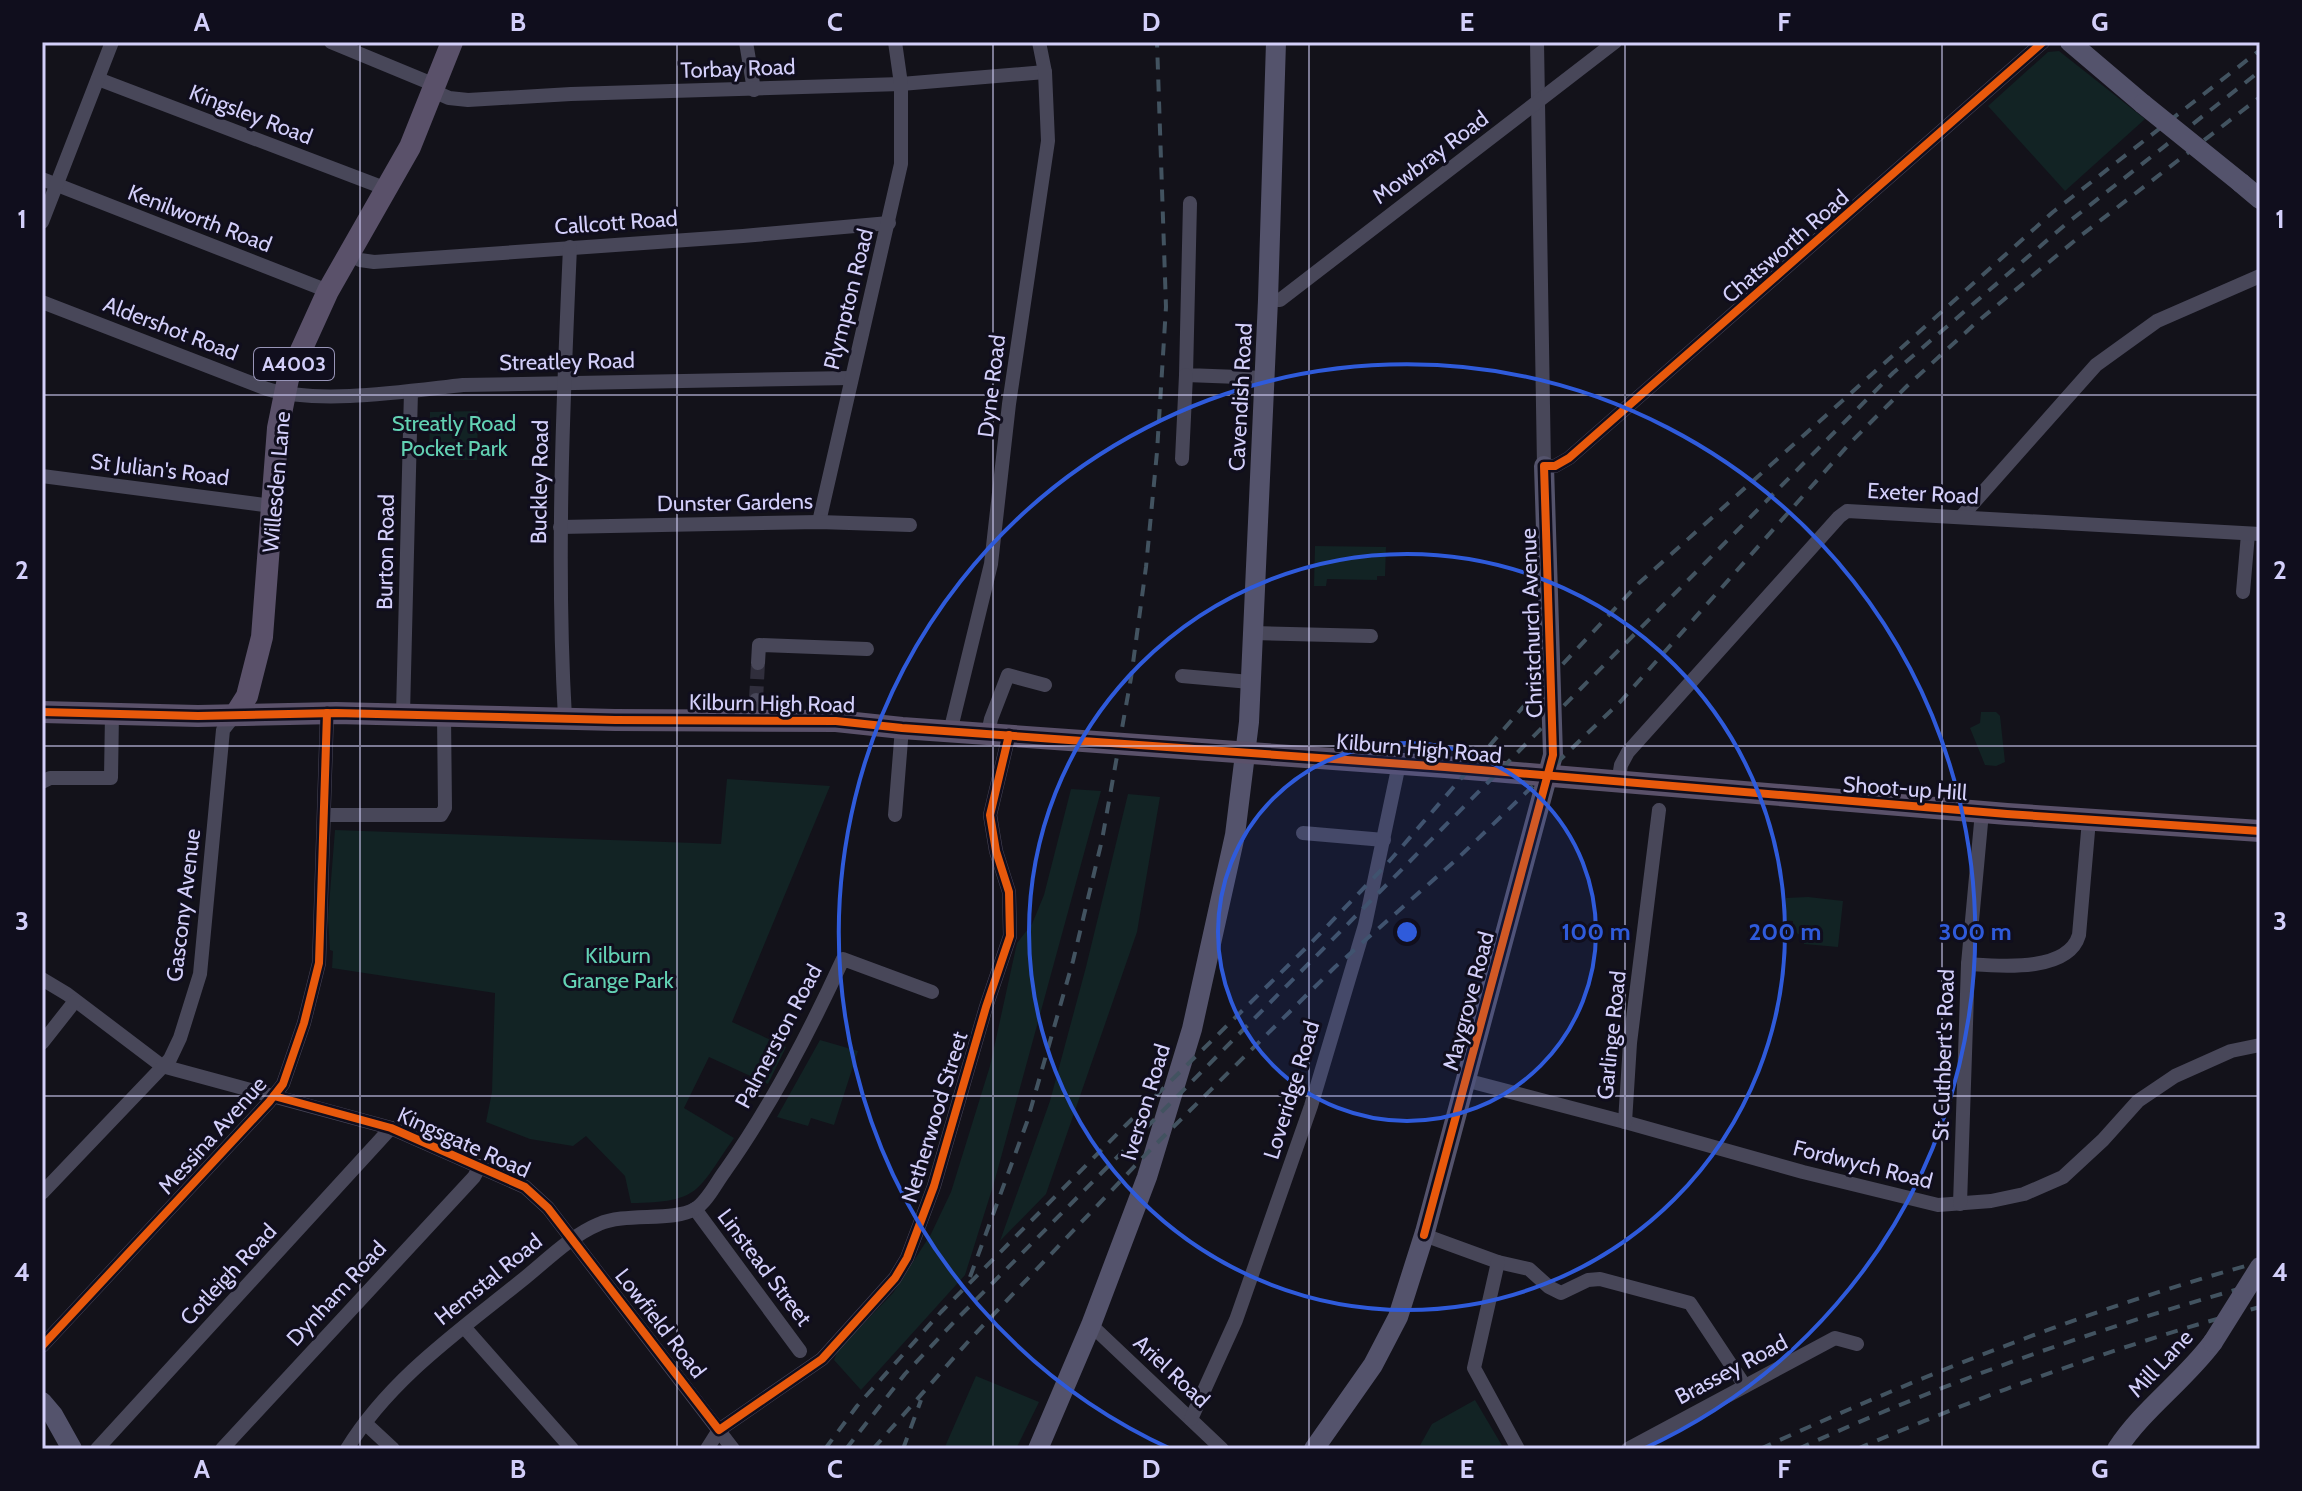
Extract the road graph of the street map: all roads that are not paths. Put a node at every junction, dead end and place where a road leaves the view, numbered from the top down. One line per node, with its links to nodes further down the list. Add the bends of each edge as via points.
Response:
1 (112, 42): 13 (street)
2 (331, 42): 15 (street, Torbay Road)
3 (452, 42): 15 (main road, Willesden Lane / A4003)
4 (746, 42): 16 (street)
5 (895, 42): 14 (street, Plympton Road)
6 (1039, 42): 12 (street, Dyne Road)
7 (1276, 42): 28 (street, Cavendish Road)
8 (1537, 42): 17 (street, Christchurch Avenue)
9 (1615, 42): 17 (street, Mowbray Road)
10 (2043, 42): 37 (street, Chatsworth Road, via 1569,458)
11 (2070, 42): 20 (street, bridge)
12 (1045, 72): 14 (street, Torbay Road); 61 (street, Dyne Road, via 1048,141 991,564)
13 (98, 79): 18 (street); 19 (street, Kingsley Road)
14 (901, 84): 16 (street, Torbay Road); 23 (street, Plympton Road, via 901,164)
15 (434, 88): 16 (street, Torbay Road, via 449,98 468,100); 19 (main road, Willesden Lane / A4003)
16 (754, 90)
17 (1538, 102): 28 (street, Mowbray Road, via 1280,300); 37 (street, Christchurch Avenue)
18 (49, 182): 22 (street); 27 (street, Kenilworth Road)
19 (387, 189): 25 (main road, Willesden Lane / A4003)
20 (2260, 199)
21 (1190, 203): 30 (street)
22 (42, 222)
23 (889, 223): 24 (street, Callcott Road); 31 (street, Plympton Road)
24 (570, 247): 25 (street, Callcott Road, via 374,262); 33 (street, Buckley Road)
25 (348, 253): 27 (main road, Willesden Lane / A4003)
26 (2260, 276): 40 (street, via 2157,321 2096,365)
27 (328, 291): 35 (main road, Willesden Lane / A4003)
28 (1268, 300): 32 (street, Cavendish Road)
29 (42, 302): 35 (street, Aldershot Road)
30 (1186, 375): 32 (street); 36 (street)
31 (851, 378): 33 (street, Streatley Road); 41 (street, Plympton Road)
32 (1265, 378): 46 (street, Cavendish Road)
33 (564, 382): 34 (street, Streatley Road); 43 (street, Buckley Road)
34 (411, 391): 35 (street, Streatley Road); 56 (street, Burton Road)
35 (284, 394): 39 (main road, Willesden Lane / A4003)
36 (1182, 459)
37 (1544, 466): 65 (street, Christchurch Avenue, via 1553,755)
38 (42, 476): 39 (street, St Julian's Road)
39 (272, 506): 57 (main road, Willesden Lane / A4003, via 262,637 247,696)
40 (1961, 517): 44 (street, Exeter Road); 67 (street, Exeter Road, via 1847,511 1839,517 1628,752)
41 (819, 522): 42 (street, Dunster Gardens); 43 (street, Dunster Gardens)
42 (910, 525)
43 (560, 527): 59 (street, Buckley Road)
44 (2254, 534): 45 (street)
45 (2243, 592)
46 (1253, 633): 47 (street); 51 (street, Cavendish Road)
47 (1371, 636)
48 (867, 649): 49 (street, via 759,645)
49 (758, 663)
50 (1182, 676): 51 (street)
51 (1250, 682): 63 (street, Cavendish Road)
52 (1045, 685): 62 (street, Netherwood Street, via 1008,675 991,719)
53 (42, 712): 54 (main road, Kilburn High Road)
54 (112, 713): 57 (main road, Kilburn High Road); 66 (street, via 111,778)
55 (327, 713): 56 (main road, Kilburn High Road); 57 (main road, Kilburn High Road); 70 (street, Messina Avenue)
56 (403, 714): 58 (main road, Kilburn High Road)
57 (235, 715): 82 (street, Gascony Avenue, via 223,730 200,974 174,1052)
58 (444, 715): 59 (main road, Kilburn High Road); 70 (street, via 441,815)
59 (565, 718): 60 (main road, Kilburn High Road, via 755,710)
60 (902, 728): 61 (main road, Kilburn High Road); 71 (street)
61 (950, 732): 62 (main road, Kilburn High Road)
62 (998, 734): 63 (main road, Kilburn High Road); 104 (street, Netherwood Street, via 990,815 1009,892 1010,936 907,1258 822,1359)
63 (1246, 753): 64 (main road, Kilburn High Road); 95 (street, Iverson Road, via 1235,835 1192,1029 1133,1219)
64 (1399, 764): 65 (main road, Kilburn High Road); 75 (street, Loveridge Road)
65 (1547, 777): 67 (main road, Shoot-up Hill); 83 (street, Maygrove Road)
66 (42, 782)
67 (1618, 783): 69 (main road, Shoot-up Hill)
68 (1659, 810): 85 (street, Garlinge Road)
69 (1982, 812): 72 (main road, Shoot-up Hill); 76 (street, St Cuthbert's Road)
70 (325, 815): 84 (street, Messina Avenue, via 319,963 304,1023)
71 (895, 815)
72 (2089, 820): 73 (main road, Shoot-up Hill); 76 (street, via 2079,935 2073,949 2044,962 2012,967)
73 (2260, 831)
74 (1303, 833): 75 (street)
75 (1384, 840): 102 (street, Loveridge Road, via 1365,925 1306,1120 1236,1320)
76 (1968, 964): 89 (street, St Cuthbert's Road)
77 (42, 979): 79 (street, Kingsgate Road)
78 (932, 992): 90 (street, Palmerston Road, via 843,959 812,1028 745,1143)
79 (75, 1001): 80 (street); 82 (street, Kingsgate Road)
80 (42, 1043)
81 (2260, 1045): 89 (street, Fordwych Road, via 2231,1051 2175,1076 2138,1101 2063,1177 2024,1194)
82 (162, 1066): 84 (street, Kingsgate Road); 88 (street, Gascony Avenue)
83 (1465, 1080): 85 (street, Fordwych Road); 91 (street, Maygrove Road)
84 (274, 1096): 86 (street, Kingsgate Road); 98 (street, Messina Avenue)
85 (1625, 1122): 89 (street, Fordwych Road, via 1906,1198)
86 (391, 1128): 87 (street, Kingsgate Road); 106 (street, Cotleigh Road)
87 (480, 1166): 92 (street, Kingsgate Road, via 539,1197); 107 (street, Dynham Road)
88 (42, 1193)
89 (1960, 1204)
90 (695, 1209): 92 (street, Hemstal Road, via 615,1218); 99 (street, Linstead Street)
91 (1424, 1235): 93 (street); 115 (street, Maygrove Road, via 1391,1331)
92 (573, 1240): 96 (street, Hemstal Road); 104 (street, Lowfield Road)
93 (1498, 1262): 100 (street, via 1529,1269 1561,1293 1600,1279 1690,1303); 116 (street, via 1474,1368)
94 (2260, 1267): 118 (street, Mill Lane, bridge, via 2200,1359 2148,1409)
95 (1091, 1325): 102 (street, Ariel Road); 113 (street, Iverson Road)
96 (464, 1327): 103 (street, Hemstal Road, via 410,1372); 110 (street)
97 (1857, 1344): 100 (street, Brassey Road, via 1835,1338)
98 (42, 1346)
99 (800, 1351)
100 (1745, 1386): 117 (street, Brassey Road)
101 (42, 1402): 105 (street)
102 (1191, 1419): 114 (street, Ariel Road)
103 (365, 1423): 108 (street, Hemstal Road); 109 (street)
104 (719, 1430): 111 (street); 112 (street, Lowfield Road)
105 (72, 1449)
106 (97, 1449)
107 (222, 1449)
108 (347, 1449)
109 (393, 1449)
110 (572, 1449)
111 (707, 1449)
112 (733, 1449)
113 (1038, 1449)
114 (1222, 1449)
115 (1314, 1449)
116 (1518, 1449)
117 (1628, 1449)
118 (2117, 1449)

